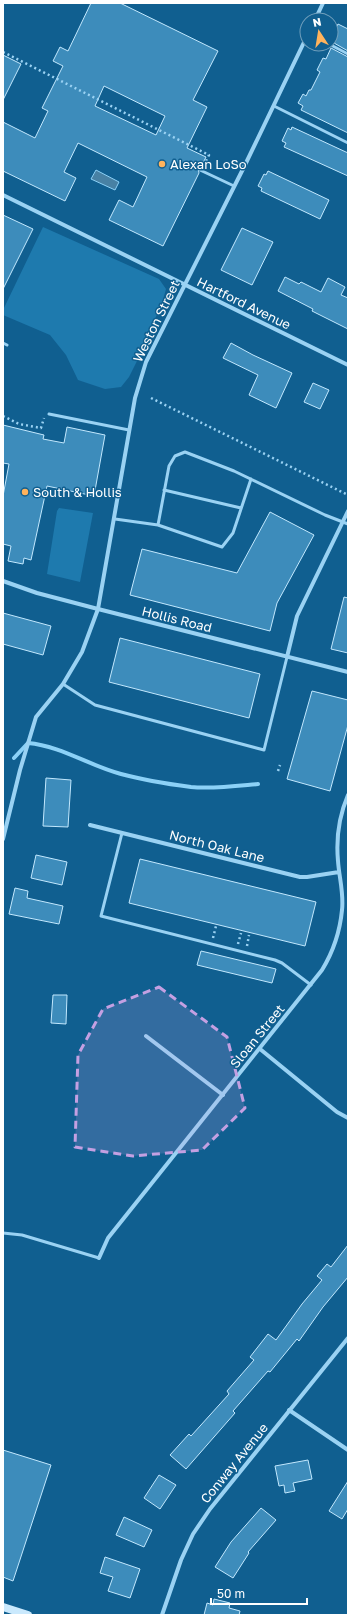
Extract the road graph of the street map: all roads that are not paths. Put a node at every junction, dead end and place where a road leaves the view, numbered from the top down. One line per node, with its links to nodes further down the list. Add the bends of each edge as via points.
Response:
1 (323, 3): 2 (street)
2 (318, 12)
3 (339, 49): 5 (lane)
4 (299, 52): 6 (street, Weston Street)
5 (348, 54)
6 (274, 106): 7 (lane); 9 (street, Weston Street)
7 (348, 143)
8 (201, 170): 9 (lane)
9 (234, 186): 11 (street, Weston Street)
10 (3, 195): 11 (street, Hartford Avenue)
11 (185, 284): 14 (street, Hartford Avenue); 16 (street, Weston Street, via 146,362 134,398)
12 (3, 343): 13 (lane)
13 (7, 345)
14 (348, 365)
15 (49, 414): 16 (lane)
16 (130, 430): 21 (street, Weston Street)
17 (251, 479): 18 (lane, via 185,452 175,456 169,466); 19 (lane); 22 (lane, via 325,515)
18 (164, 490): 19 (lane); 24 (lane)
19 (241, 508): 24 (lane, via 233,533 222,547)
20 (348, 511): 22 (street)
21 (115, 518): 24 (lane); 26 (street, Weston Street)
22 (343, 521): 23 (lane); 27 (street, via 297,616)
23 (348, 524)
24 (158, 525)
25 (3, 581): 26 (street, Hollis Road)
26 (98, 609): 27 (street, Hollis Road); 29 (street, Weston Street, via 82,652)
27 (287, 657): 28 (street, Hollis Road); 29 (lane, via 264,750 95,705)
28 (348, 672)
29 (63, 684): 33 (street, Weston Street, via 36,717)
30 (348, 795): 34 (street, Sloan Street, via 337,841)
31 (90, 824): 32 (street, North Oak Lane)
32 (122, 832): 34 (street, North Oak Lane, via 300,877); 35 (lane, via 101,916 275,960)
33 (3, 839)
34 (339, 872): 35 (street, Sloan Street, via 342,887 339,929 327,962)
35 (311, 985): 37 (street, Sloan Street)
36 (146, 1036): 38 (street)
37 (260, 1049): 38 (street, Sloan Street); 39 (street, via 337,1112)
38 (223, 1095): 41 (street, Sloan Street, via 108,1238)
39 (348, 1118)
40 (3, 1233): 41 (lane, via 22,1234)
41 (99, 1258)
42 (348, 1338): 43 (street, Conway Avenue)
43 (289, 1410): 44 (street); 47 (street, Conway Avenue, via 193,1534)
44 (348, 1450)
45 (3, 1606): 46 (street)
46 (28, 1615)
47 (162, 1615)

